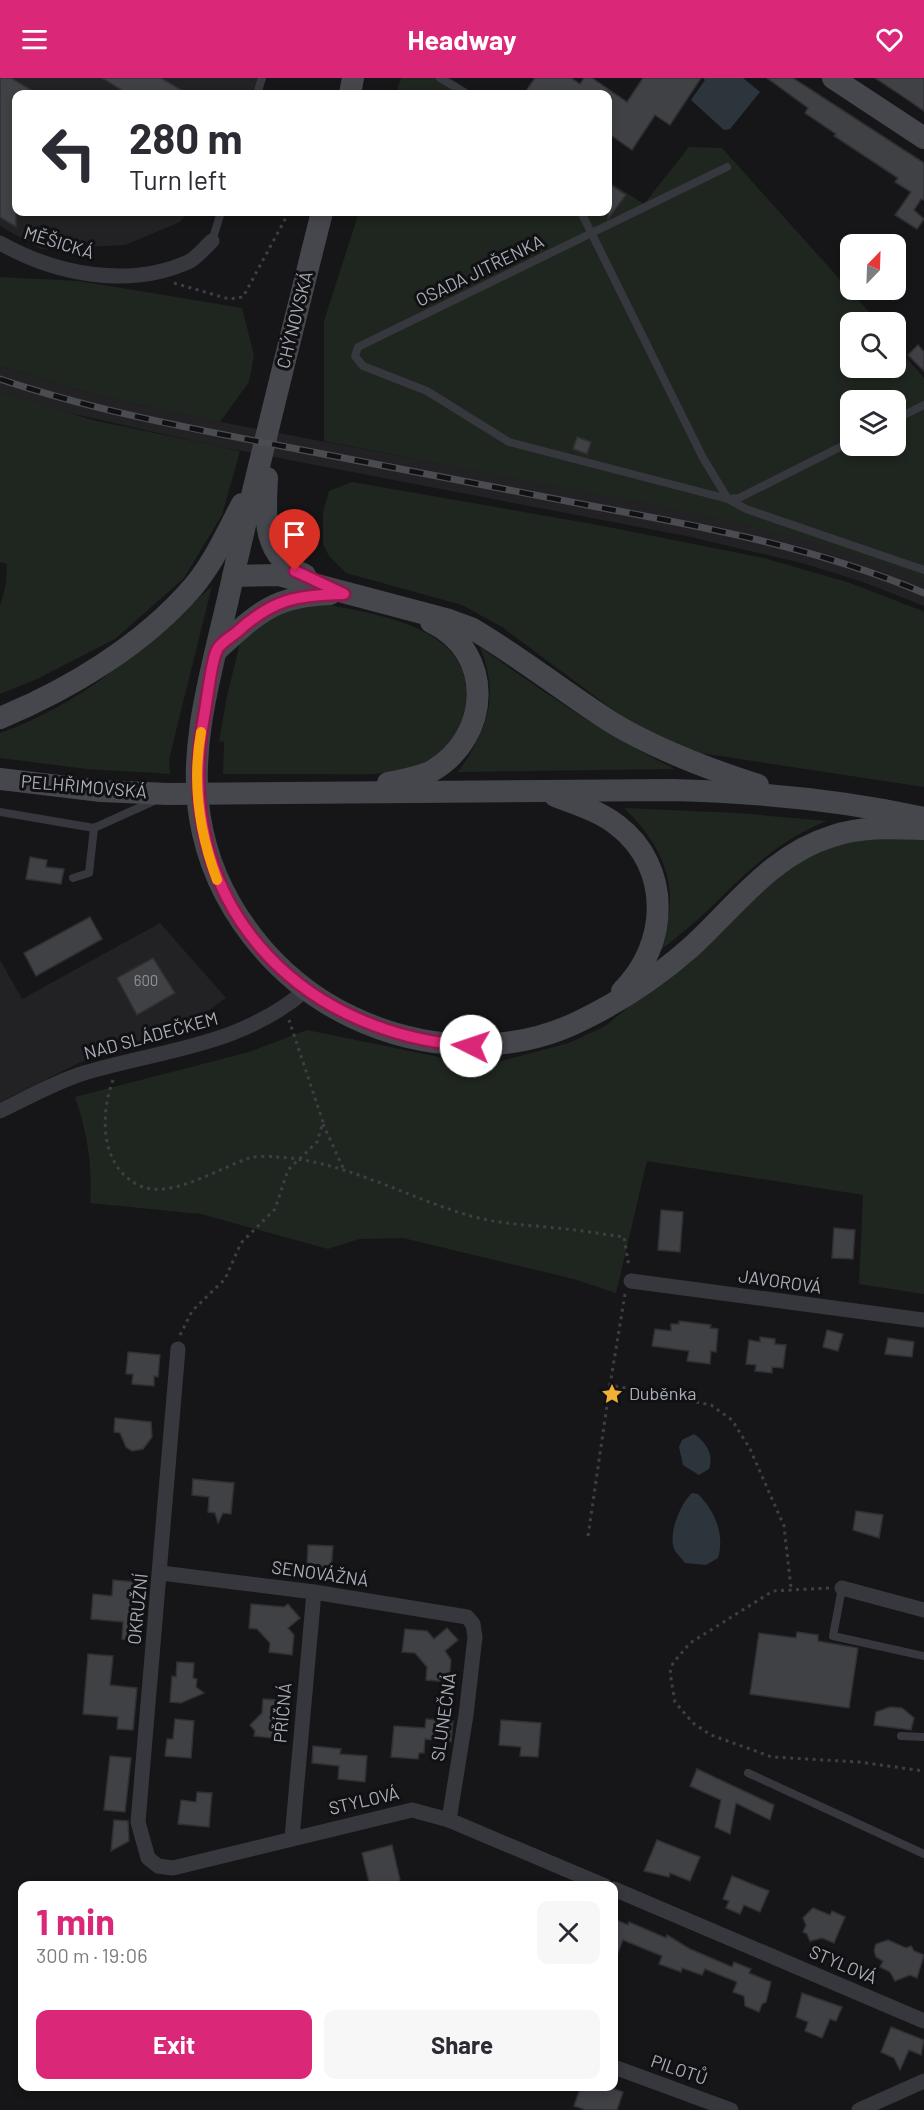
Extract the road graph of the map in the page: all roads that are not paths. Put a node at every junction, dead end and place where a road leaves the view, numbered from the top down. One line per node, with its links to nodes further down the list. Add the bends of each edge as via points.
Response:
1 (440, 78): 3 (lane)
2 (832, 78): 4 (main road)
3 (460, 90)
4 (924, 138)
5 (727, 167): 9 (lane, OSADA JITŘENKA)
6 (220, 216): 10 (lane, MĚŠICKÁ)
7 (321, 216): 14 (main road, CHÝNOVSKÁ)
8 (583, 216): 9 (lane)
9 (592, 233): 17 (lane, via 703,458); 17 (lane, OSADA JITŘENKA, via 358,347 355,356 363,366 427,391 509,442)
10 (212, 241): 11 (street, MĚŠICKÁ, via 190,262 143,275 85,275 20,254)
11 (0, 243)
12 (924, 405): 13 (lane)
13 (906, 414)
14 (269, 429): 16 (main road); 20 (main road, via 265,515 276,553 295,571)
15 (840, 447): 17 (lane, via 739,498)
16 (256, 479): 19 (main road); 23 (main road, via 212,560 167,613 78,680)
17 (728, 499): 18 (lane, via 746,509)
18 (924, 570)
19 (233, 576): 20 (main road, via 279,575); 22 (main road)
20 (344, 594): 21 (main road); 22 (main road, via 294,597 278,602)
21 (405, 610): 27 (main road, via 451,635 472,660 478,692 469,730 444,761 422,775); 28 (main road, via 471,628 612,722 658,747 733,777)
22 (217, 650): 34 (main road, via 200,739 198,798 210,861 229,902 254,939)
23 (0, 718)
24 (0, 779): 26 (main road, PELHŘIMOVSKÁ)
25 (543, 792): 27 (main road); 28 (main road, via 672,790); 35 (main road, via 596,812 619,827 645,858 657,888 658,918 652,945 628,986)
26 (168, 794): 27 (main road, PELHŘIMOVSKÁ); 31 (lane)
27 (317, 794)
28 (807, 798): 30 (main road)
29 (0, 812): 31 (lane)
30 (924, 818)
31 (94, 828): 33 (lane, via 89,873)
32 (924, 829): 35 (main road, via 852,830 804,848 763,876 661,972)
33 (73, 878)
34 (306, 990): 35 (main road, via 369,1026 436,1044 471,1046 527,1038 577,1023); 36 (street, NAD SLÁDEČKEM, via 259,1024 205,1045 83,1074)
35 (606, 1007)
36 (0, 1111)
37 (630, 1281): 38 (street, JAVOROVÁ)
38 (924, 1320)
39 (178, 1349): 40 (street, OKRUŽNÍ)
40 (161, 1573): 42 (street, SENOVÁŽNÁ); 52 (street, OKRUŽNÍ, via 138,1822 144,1851)
41 (842, 1588): 43 (street); 45 (lane, via 833,1636)
42 (314, 1592): 44 (street, SENOVÁŽNÁ, via 463,1615); 50 (street, PŘÍČNÁ)
43 (924, 1610)
44 (471, 1621): 49 (street, SLUNEČNÁ, via 475,1637)
45 (924, 1656)
46 (901, 1736): 47 (lane)
47 (924, 1737)
48 (748, 1773): 51 (lane)
49 (449, 1820): 50 (street, STYLOVÁ, via 412,1810); 53 (street, STYLOVÁ)
50 (292, 1838): 52 (street, STYLOVÁ, via 173,1868)
51 (924, 1854)
52 (158, 1866)
53 (593, 1881)
54 (618, 1891): 55 (street, STYLOVÁ)
55 (924, 2021)
56 (618, 2068): 58 (street, PILOTŮ)
57 (924, 2081): 59 (street)
58 (731, 2110)
59 (859, 2110)

